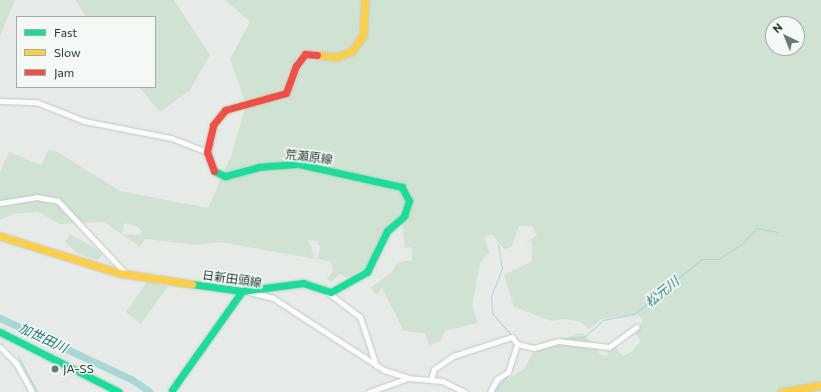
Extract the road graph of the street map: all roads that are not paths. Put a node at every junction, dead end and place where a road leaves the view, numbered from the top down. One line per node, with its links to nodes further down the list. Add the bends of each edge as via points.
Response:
1 (365, 0): 3 (main road, via 363,35 352,51 337,57 305,54 296,66 286,93 225,110 213,125)
2 (0, 100): 3 (street, via 36,102 84,121 171,138)
3 (207, 152): 8 (main road, 荒瀬原線, via 212,170 225,176 259,167 298,164 374,178 406,191 409,201 404,216 387,231 367,272 340,289)
4 (0, 203): 6 (street, via 36,197 58,201)
5 (0, 236): 6 (main road, 日新田頭線)
6 (126, 274): 7 (main road, 日新田頭線)
7 (242, 291): 8 (main road, via 303,283); 13 (street, 日新田頭線, via 274,298); 17 (main road)
8 (327, 292): 13 (street, via 360,317)
9 (637, 327): 11 (street, via 609,347 558,341 534,348)
10 (0, 332): 19 (main road)
11 (517, 344): 15 (street, via 512,337 453,356 434,370); 22 (street, via 508,372 497,379)
12 (0, 347): 18 (street, via 16,363)
13 (376, 365): 14 (street, 日新田頭線)
14 (408, 378): 15 (street, 日新田頭線); 20 (street)
15 (431, 380): 21 (street, 日新田頭線)
16 (821, 385): 23 (main road)
17 (173, 391)
18 (32, 392)
19 (119, 392)
20 (369, 392)
21 (465, 392)
22 (490, 392)
23 (781, 392)

